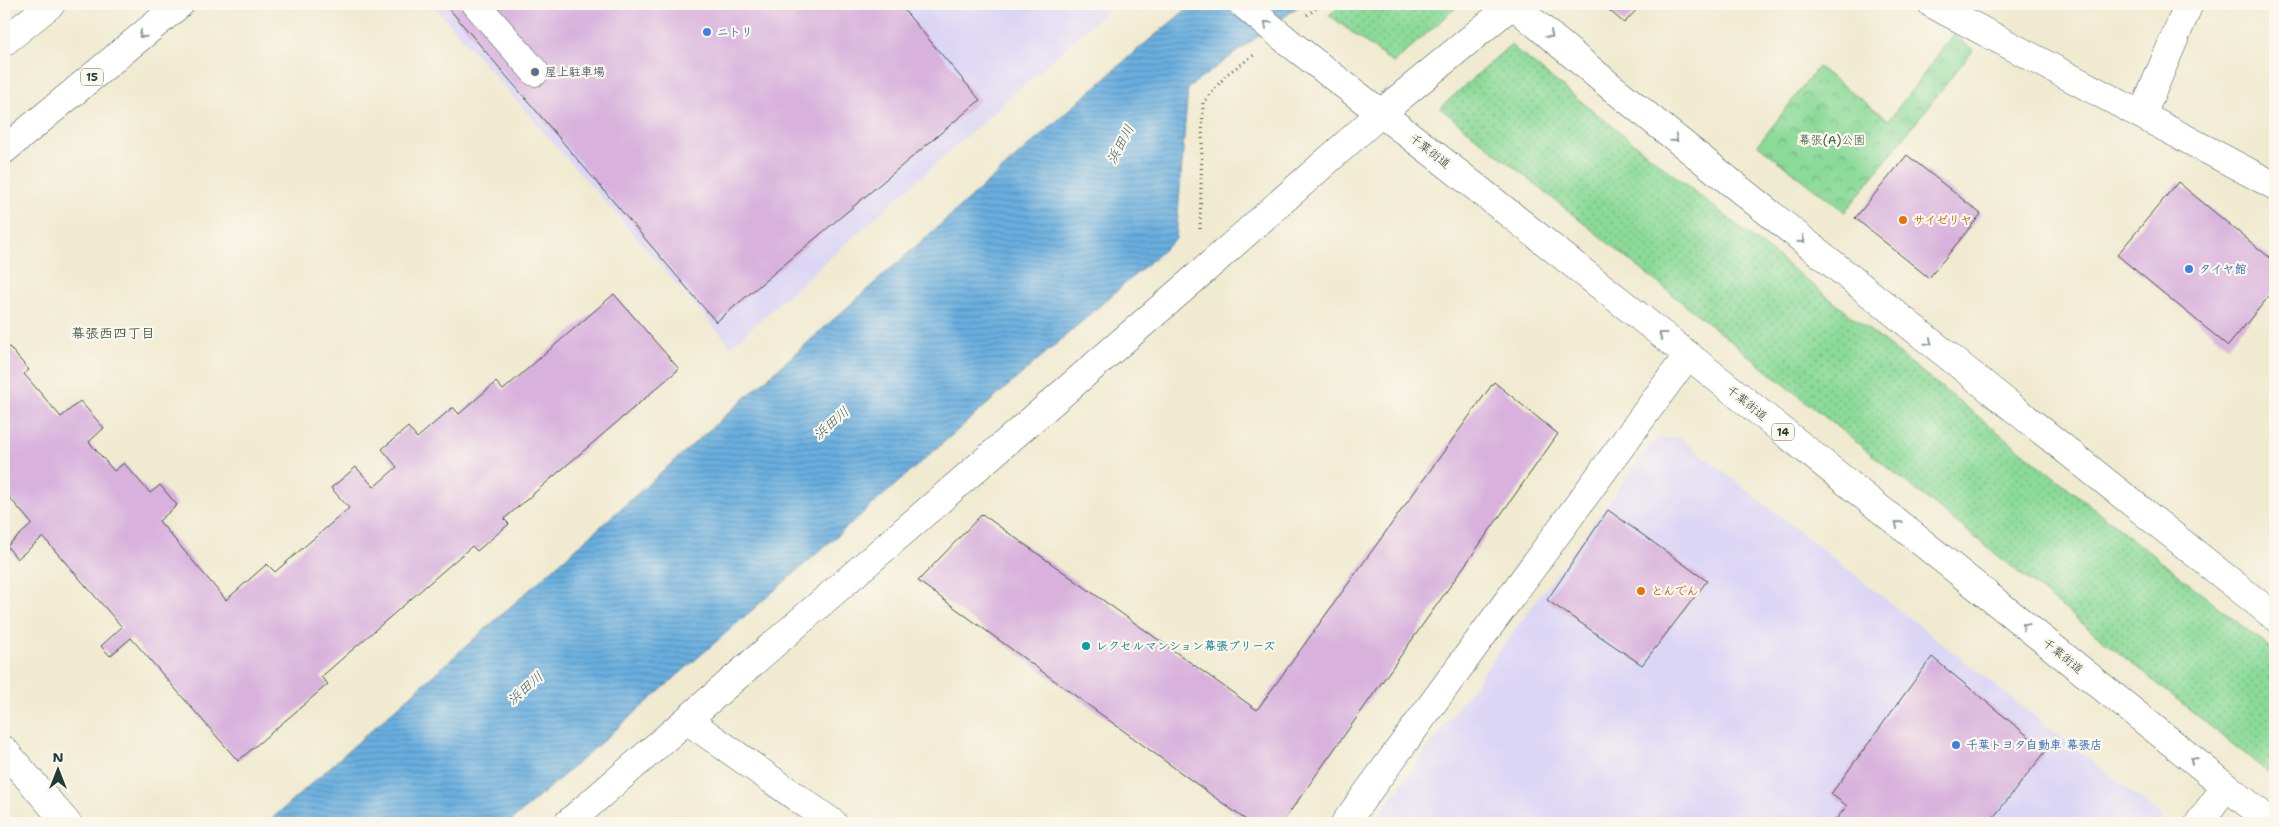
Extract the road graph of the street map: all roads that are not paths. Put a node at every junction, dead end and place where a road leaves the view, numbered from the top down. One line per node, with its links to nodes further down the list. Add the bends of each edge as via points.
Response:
1 (51, 4): 8 (main road)
2 (180, 4): 12 (main road, 15, one-way to 12)
3 (476, 4): 9 (main road)
4 (1243, 4): 10 (main road, 千葉街道 / 14, one-way to 4, bridge)
5 (1513, 4): 10 (main road); 15 (main road, one-way to 15, via 1616,92)
6 (2189, 4): 11 (main road)
7 (1947, 7): 11 (main road)
8 (4, 42)
9 (535, 72)
10 (1381, 113): 14 (main road, 千葉街道 / 14, one-way to 10); 16 (main road)
11 (2142, 115): 13 (main road)
12 (4, 150)
13 (2275, 186)
14 (1688, 355): 18 (main road, 千葉街道 / 14, one-way to 14); 22 (main road)
15 (2275, 617)
16 (687, 720): 20 (main road); 21 (main road)
17 (4, 750): 19 (main road)
18 (2226, 786): 23 (main road); 24 (main road, 千葉街道 / 14)
19 (67, 823)
20 (568, 823)
21 (833, 823)
22 (1345, 823)
23 (2199, 823)
24 (2272, 823)

